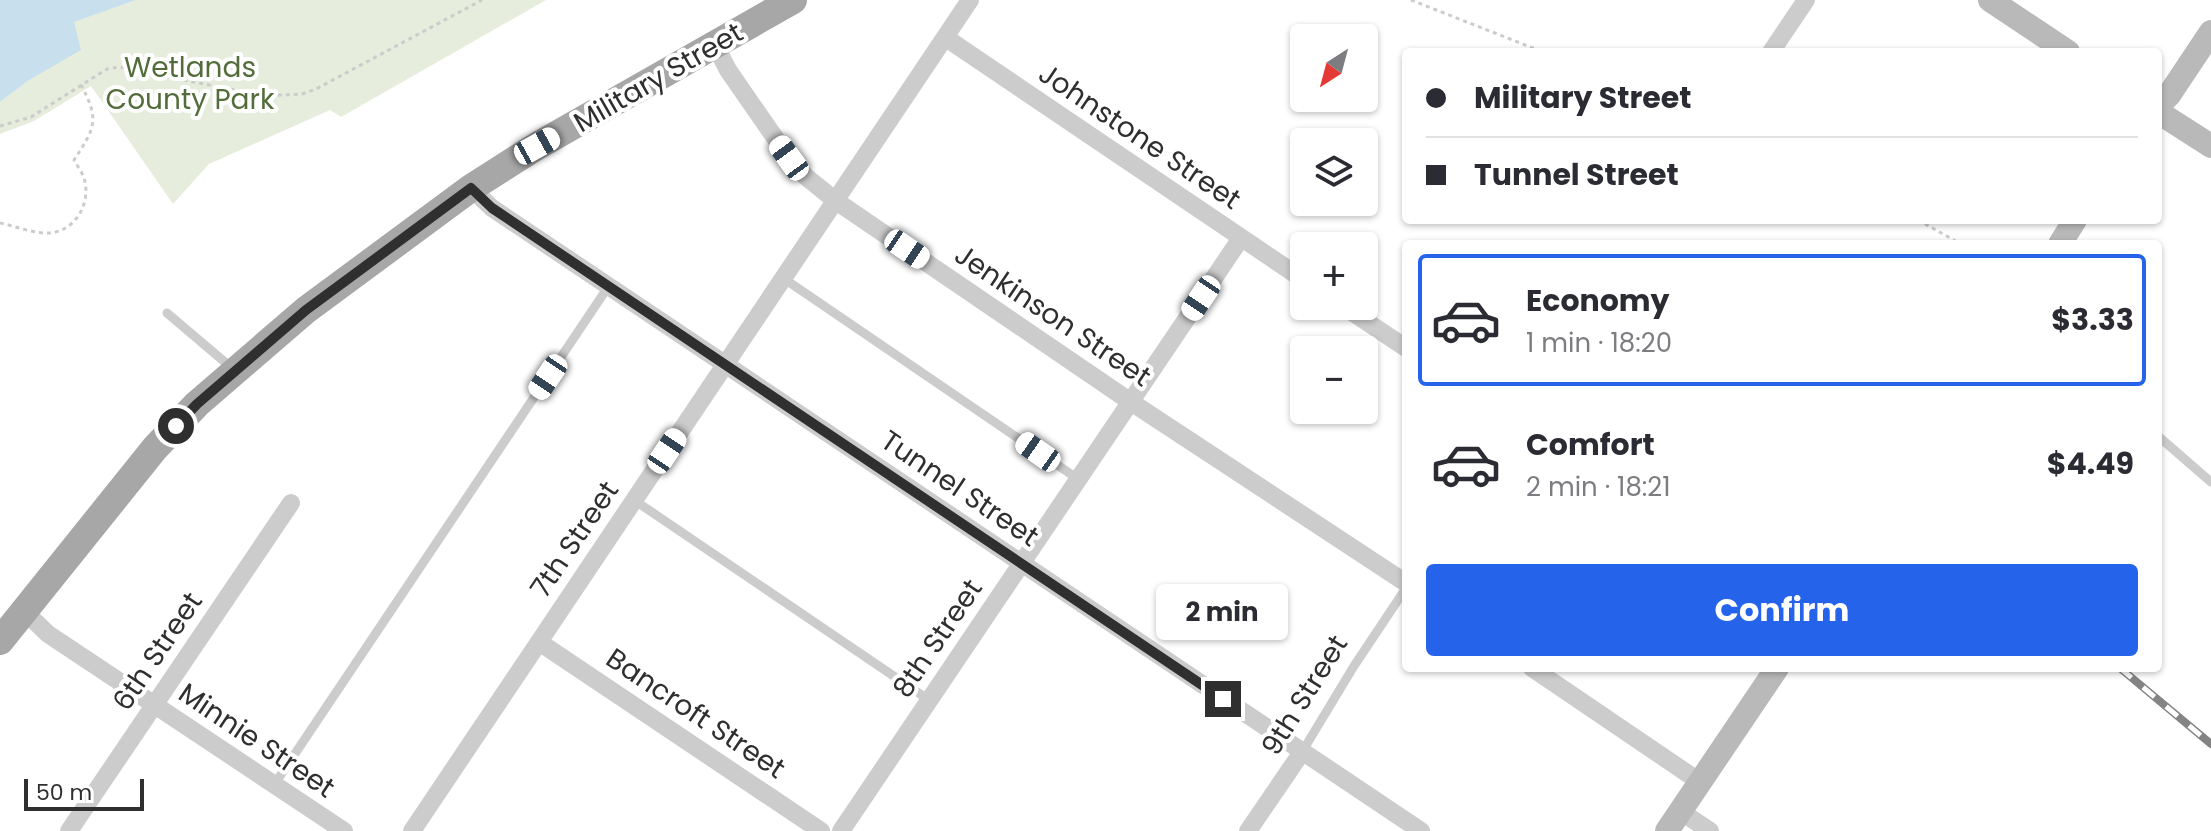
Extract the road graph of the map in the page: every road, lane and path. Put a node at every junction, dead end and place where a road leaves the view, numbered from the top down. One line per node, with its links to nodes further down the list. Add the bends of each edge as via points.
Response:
1 (482, 0): 13 (path, via 302,94 264,96 119,67)
2 (793, 0): 9 (main road, Military Street)
3 (970, 0): 8 (street, 7th Street)
4 (1411, 0): 10 (path)
5 (1806, 0): 11 (street)
6 (1990, 0): 12 (street)
7 (2211, 32): 14 (street)
8 (946, 38): 19 (street, 7th Street); 22 (street, Johnstone Street)
9 (715, 45): 18 (main road, Military Street); 19 (street, Jenkinson Street, via 789,158)
10 (1533, 48)
11 (1774, 48)
12 (2062, 48)
13 (81, 85): 16 (path, via 31,117); 20 (path, via 94,116 90,136 74,160 85,180 81,212 62,231 46,233)
14 (2162, 102)
15 (2162, 115): 17 (street)
16 (0, 126)
17 (2211, 146)
18 (471, 188): 26 (street, Tunnel Street, via 490,207); 31 (main road, Military Street, via 306,310)
19 (836, 201): 25 (street, 7th Street); 32 (street, Jenkinson Street)
20 (0, 223)
21 (1925, 224): 23 (path)
22 (1241, 238): 24 (street, Johnstone Street); 32 (street, 8th Street)
23 (1954, 240)
24 (1290, 271)
25 (783, 278): 30 (street, 7th Street); 34 (lane)
26 (608, 287): 30 (street, Tunnel Street); 50 (lane)
27 (167, 313): 31 (lane)
28 (1364, 320): 29 (street)
29 (1402, 345)
30 (725, 365): 36 (street, 7th Street); 38 (street, Tunnel Street)
31 (236, 371): 41 (main road, Military Street, via 155,448)
32 (1131, 402): 34 (street, 8th Street); 39 (street, Jenkinson Street)
33 (2162, 439): 35 (lane)
34 (1078, 479): 38 (street, 8th Street)
35 (2211, 482)
36 (634, 500): 43 (street, 7th Street); 46 (lane)
37 (291, 503): 47 (street, 6th Street)
38 (1021, 563): 46 (street, 8th Street); 48 (street, Tunnel Street)
39 (1402, 582)
40 (1402, 591): 48 (lane, 9th Street)
41 (23, 610): 42 (main road, Military Street); 47 (street, Minnie Street, via 48,634)
42 (0, 641)
43 (539, 642): 54 (street, 7th Street); 55 (street, Bancroft Street)
44 (1538, 672): 49 (street)
45 (1774, 672): 49 (street)
46 (929, 700): 56 (street, 8th Street)
47 (154, 705): 50 (street, Minnie Street); 52 (street, 6th Street)
48 (1302, 752): 57 (street, 9th Street); 58 (street, Tunnel Street)
49 (1700, 782): 51 (street)
50 (274, 785): 53 (street, Minnie Street)
51 (1674, 821): 59 (street)
52 (69, 831)
53 (344, 831)
54 (412, 831)
55 (821, 831)
56 (841, 831)
57 (1248, 831)
58 (1421, 831)
59 (1710, 831)

